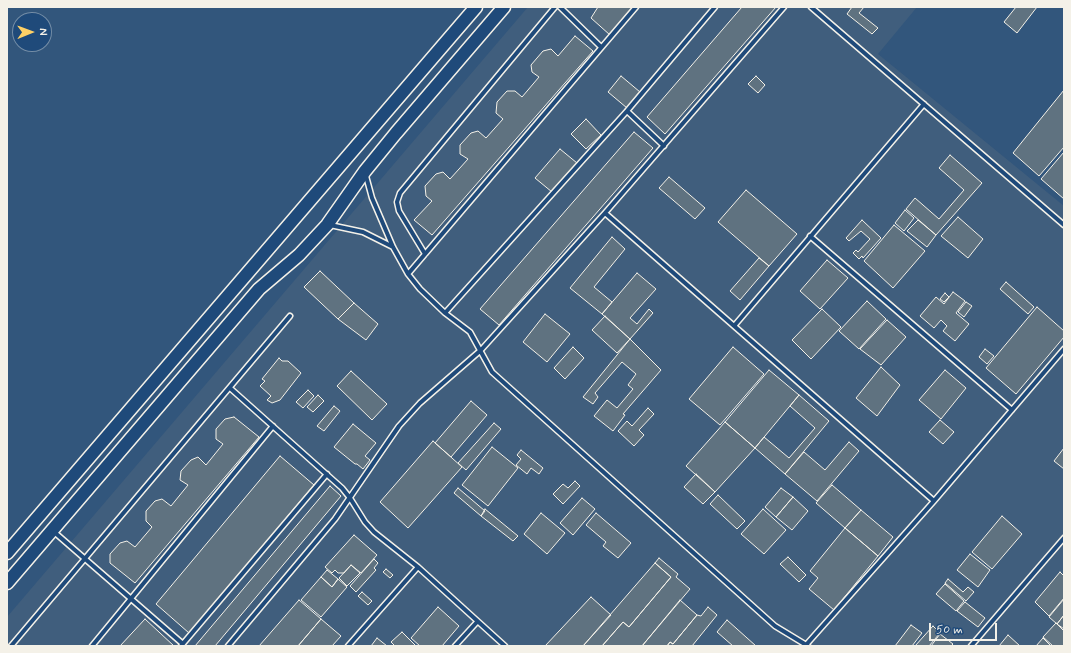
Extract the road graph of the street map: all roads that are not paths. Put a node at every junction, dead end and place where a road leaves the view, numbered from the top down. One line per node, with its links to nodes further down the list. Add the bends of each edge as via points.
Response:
1 (476, 7): 34 (main road)
2 (504, 7): 13 (main road)
3 (555, 7): 19 (lane, via 400,193 397,202 399,211)
4 (560, 7): 9 (lane)
5 (636, 7): 9 (lane)
6 (715, 7): 11 (lane)
7 (784, 7): 12 (lane)
8 (811, 7): 10 (lane)
9 (601, 47): 19 (lane)
10 (924, 104): 16 (lane); 17 (lane)
11 (627, 111): 12 (lane); 21 (lane)
12 (664, 146): 14 (lane)
13 (364, 171): 15 (main road); 18 (lane, via 372,198)
14 (605, 213): 23 (lane); 25 (lane)
15 (326, 225): 18 (lane, via 363,232); 32 (main road, via 299,255 259,289)
16 (1064, 225)
17 (810, 236): 23 (lane); 27 (lane)
18 (393, 247): 20 (lane)
19 (425, 254): 20 (lane)
20 (408, 274): 21 (lane)
21 (445, 313): 25 (lane, via 470,332)
22 (290, 316): 26 (lane)
23 (734, 326): 31 (lane)
24 (1064, 349): 27 (lane)
25 (480, 350): 30 (lane, via 420,403 399,426); 47 (lane, via 492,372 775,626)
26 (230, 388): 28 (lane); 35 (lane)
27 (1012, 410): 31 (lane)
28 (273, 426): 29 (lane); 38 (lane)
29 (327, 474): 30 (lane); 40 (lane)
30 (350, 498): 36 (lane, via 374,532); 43 (lane)
31 (934, 501): 47 (lane)
32 (52, 531): 35 (lane); 37 (main road)
33 (1064, 538): 48 (lane)
34 (7, 553)
35 (85, 558): 38 (lane); 41 (lane)
36 (418, 567): 39 (lane); 44 (lane)
37 (7, 583)
38 (132, 597): 40 (lane); 42 (lane)
39 (477, 622): 45 (lane); 46 (lane)
40 (182, 645)
41 (11, 646)
42 (92, 646)
43 (228, 646)
44 (348, 646)
45 (455, 646)
46 (505, 646)
47 (806, 646)
48 (971, 646)

